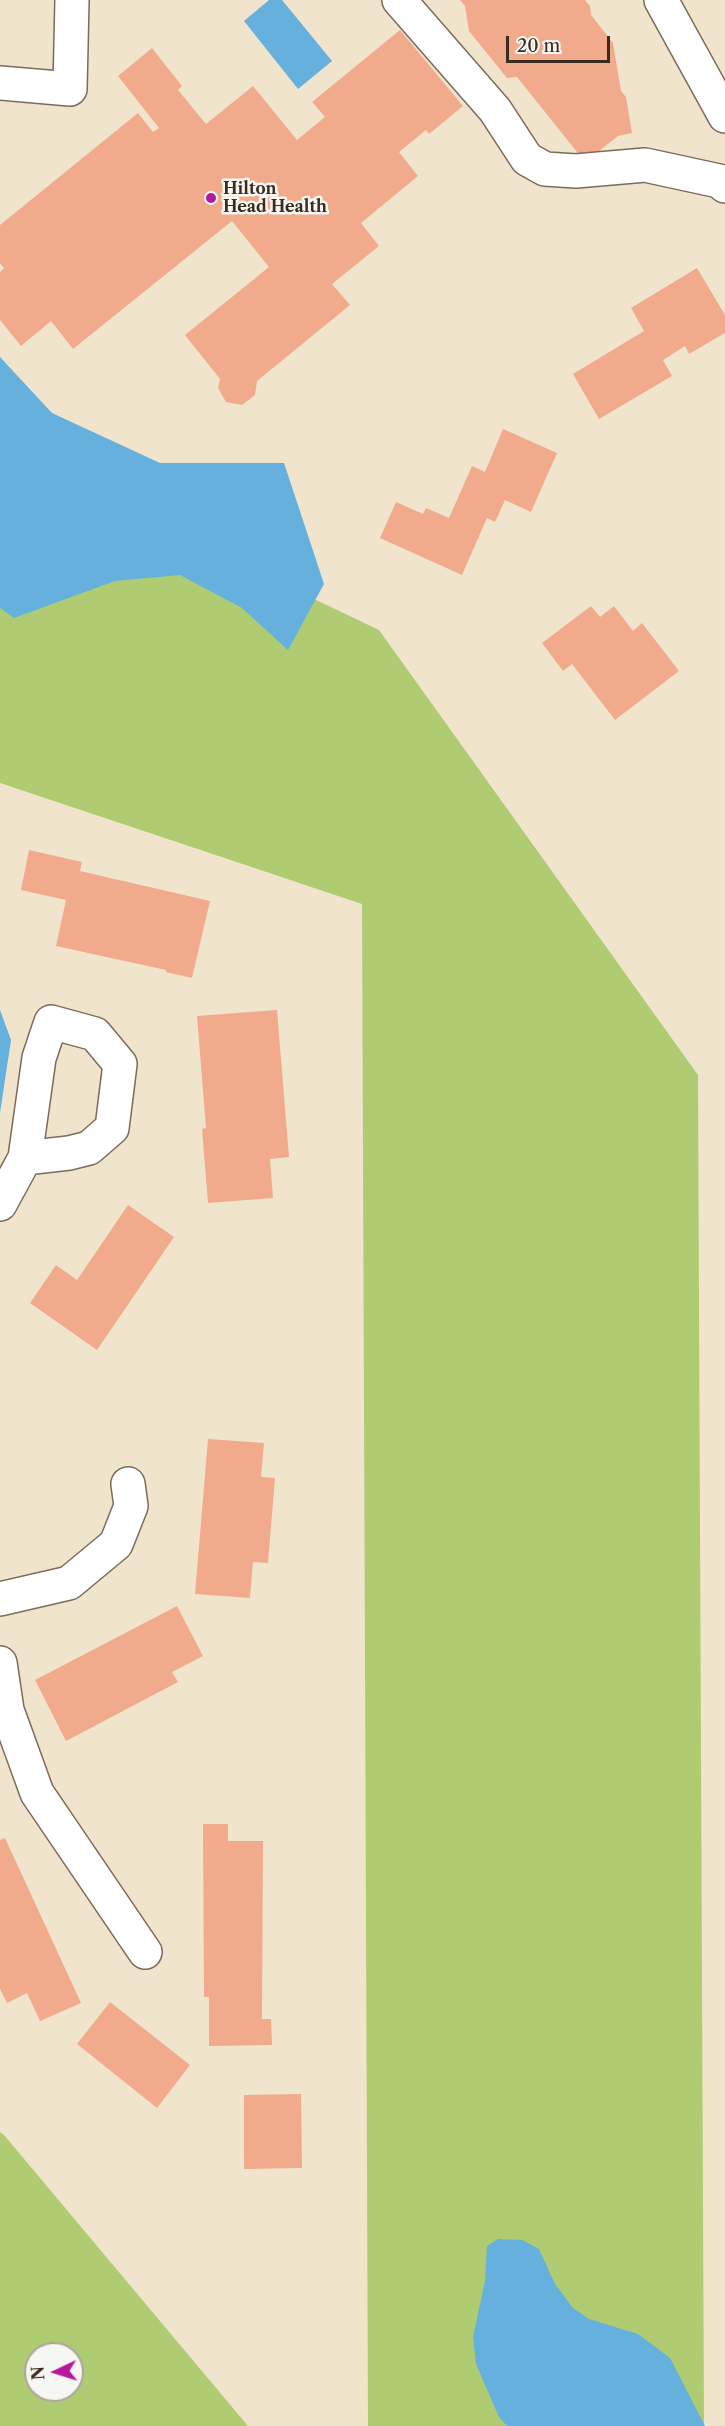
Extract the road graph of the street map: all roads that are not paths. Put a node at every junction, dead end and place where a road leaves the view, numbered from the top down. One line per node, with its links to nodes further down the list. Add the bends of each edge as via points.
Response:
1 (72, 0): 4 (street, via 70,89)
2 (399, 0): 6 (street, via 495,110 527,159 545,169 576,171 645,165 719,181)
3 (661, 0): 5 (street)
4 (0, 83)
5 (725, 116)
6 (725, 186)
7 (25, 1158): 8 (street)
8 (0, 1204)
9 (128, 1484): 10 (street, via 131,1506 116,1544 69,1583)
10 (0, 1599)
11 (0, 1663): 12 (street, via 7,1710 37,1793)
12 (146, 1952)

